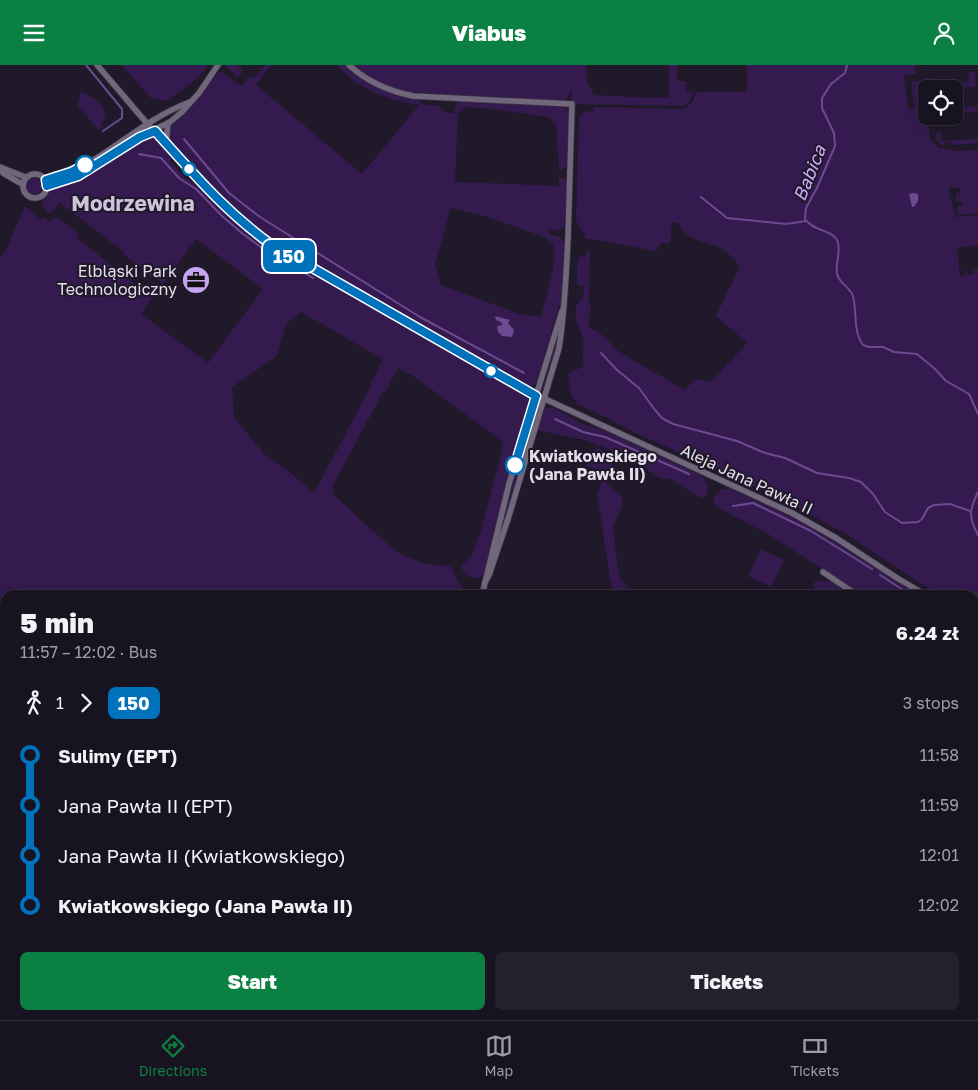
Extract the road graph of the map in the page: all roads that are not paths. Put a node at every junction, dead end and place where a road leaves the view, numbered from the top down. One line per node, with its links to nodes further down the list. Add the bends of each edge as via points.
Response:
1 (97, 65): 5 (street, Aleja Jana Pawła II)
2 (218, 65): 4 (street)
3 (349, 65): 13 (street, via 372,82 413,96 572,104)
4 (190, 102): 5 (street); 6 (street)
5 (148, 123): 7 (street, Aleja Jana Pawła II); 11 (street, via 85,165)
6 (168, 123): 7 (street); 8 (street)
7 (155, 131): 8 (street, Aleja Jana Pawła II); 11 (street, via 78,176)
8 (166, 143): 14 (street, Aleja Jana Pawła II, via 225,208 269,243)
9 (0, 168): 10 (street); 12 (street)
10 (25, 177): 11 (street, via 32,173 40,174); 12 (street)
11 (46, 183): 12 (street, via 44,194 32,198 24,193)
12 (22, 184)
13 (563, 309): 14 (street); 15 (street, via 559,348)
14 (536, 396): 15 (street, Aleja Jana Pawła II); 17 (street, via 509,485)
15 (544, 400): 17 (street); 20 (street, Aleja Jana Pawła II, via 792,513)
16 (823, 572): 19 (street)
17 (485, 582): 18 (street)
18 (483, 590)
19 (850, 590)
20 (916, 590)

